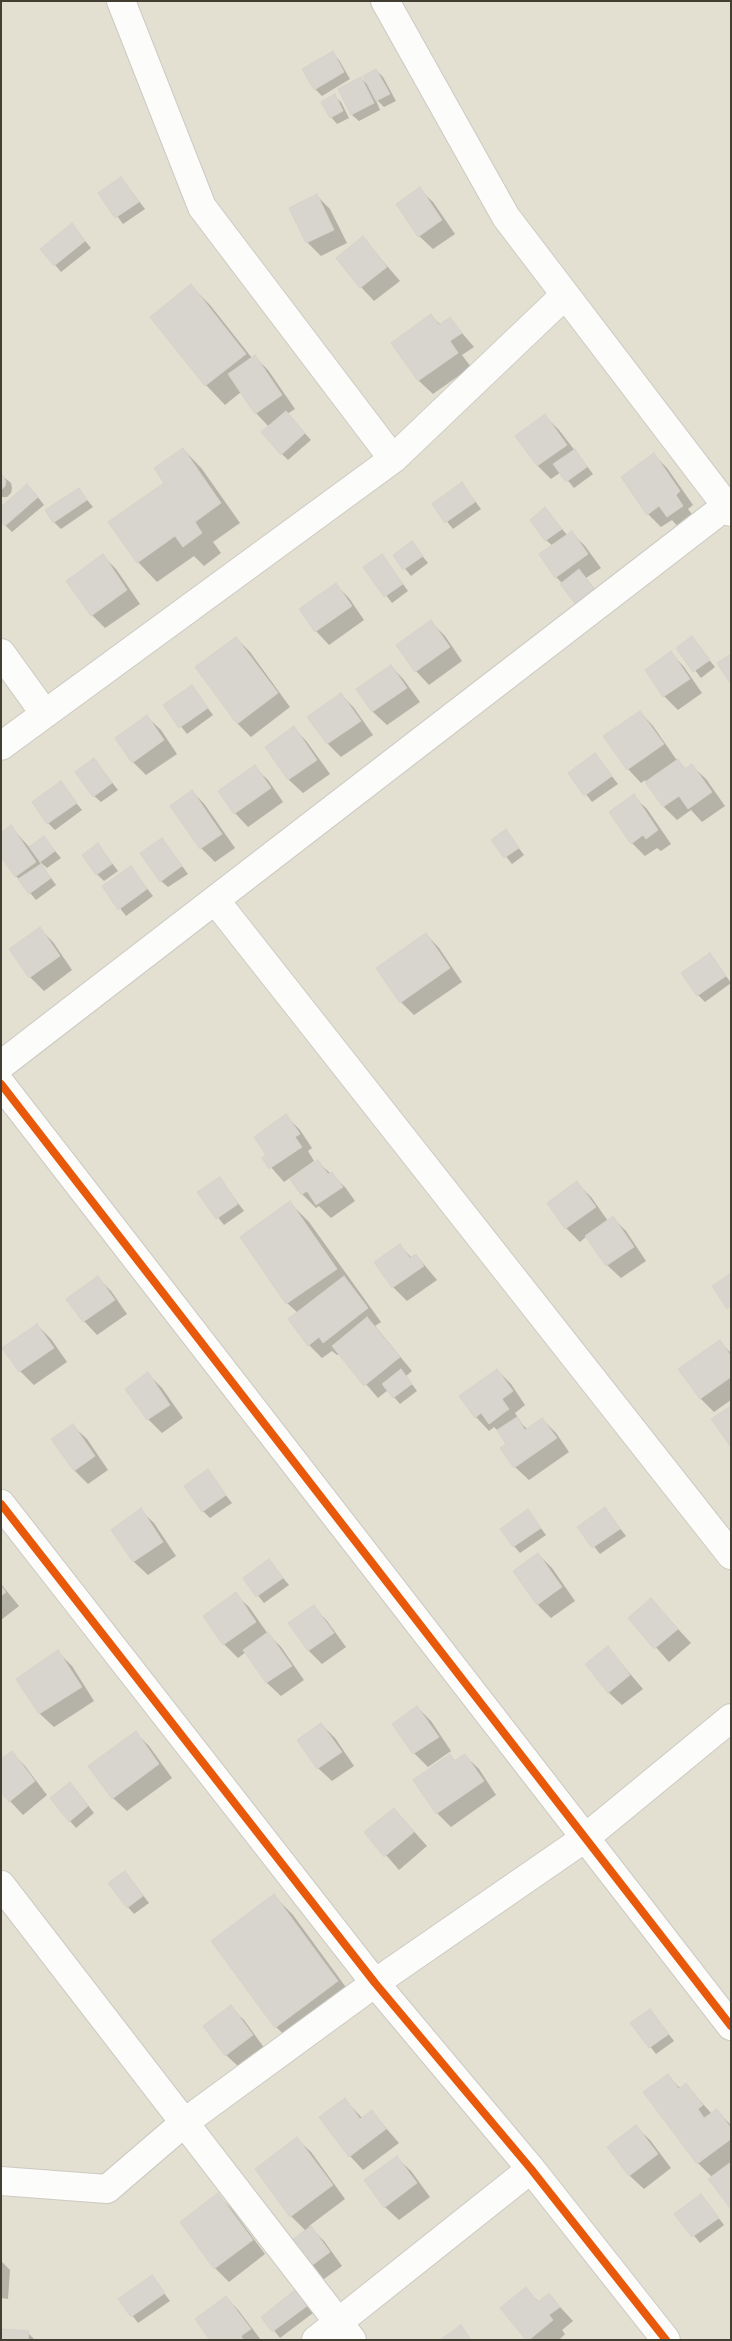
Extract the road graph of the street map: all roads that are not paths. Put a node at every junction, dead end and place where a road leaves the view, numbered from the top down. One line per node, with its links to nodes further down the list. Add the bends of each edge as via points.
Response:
1 (121, 1): 4 (street, via 202,207)
2 (385, 1): 3 (street, via 506,217)
3 (565, 295): 4 (street); 5 (street)
4 (393, 460): 7 (street)
5 (728, 509): 9 (street)
6 (1, 653): 7 (street)
7 (45, 714): 8 (street)
8 (1, 746)
9 (215, 900): 10 (street); 13 (street)
10 (1, 1066)
11 (1, 1084): 15 (street)
12 (1, 1504): 17 (street)
13 (731, 1555)
14 (731, 1718): 15 (street)
15 (586, 1838): 17 (street); 18 (street)
16 (1, 1885): 19 (street)
17 (375, 1983): 19 (street); 20 (street)
18 (731, 2026)
19 (185, 2122): 21 (street, via 107,2189); 22 (street)
20 (530, 2169): 22 (street); 24 (street)
21 (1, 2181)
22 (345, 2331): 23 (street)
23 (316, 2340)
24 (666, 2340)

